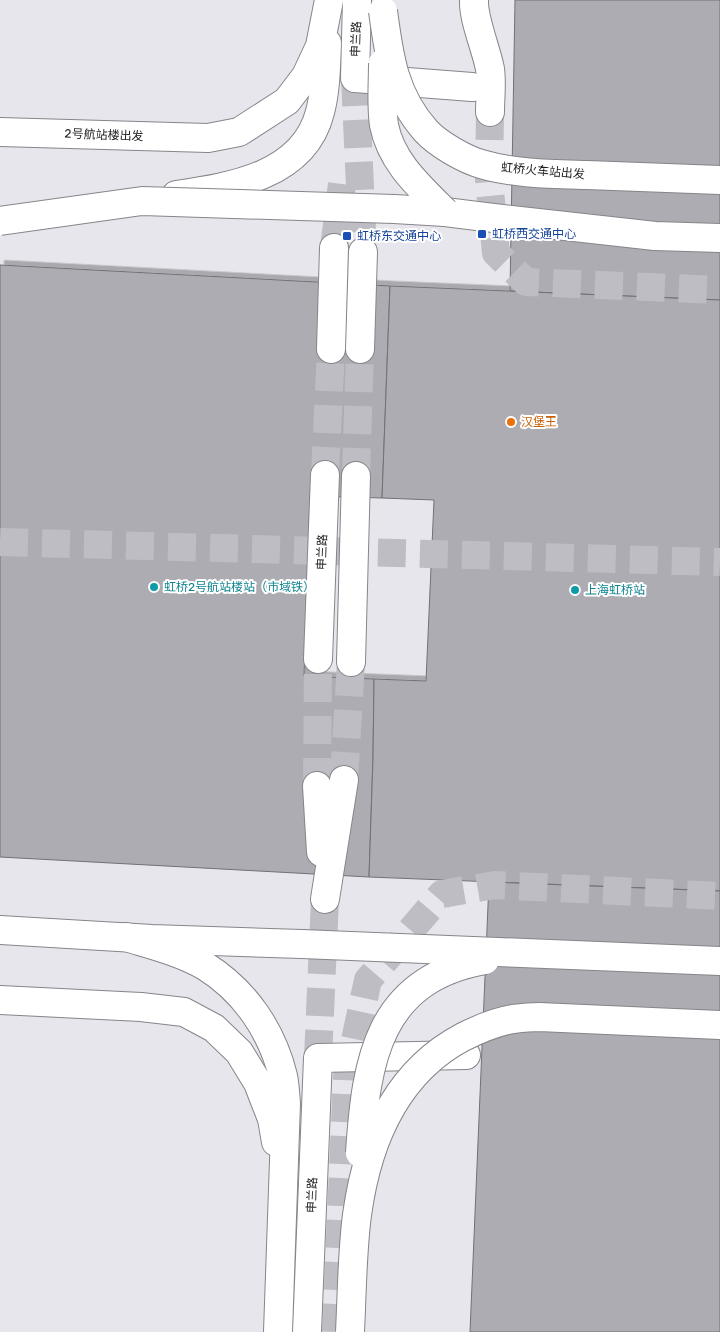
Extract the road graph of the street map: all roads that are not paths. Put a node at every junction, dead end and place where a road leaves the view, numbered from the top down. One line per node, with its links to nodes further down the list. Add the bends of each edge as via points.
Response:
1 (357, 0): 5 (main road, 申兰路, via 355,78)
2 (474, 0): 6 (main road, via 473,9 490,72)
3 (329, 4): 7 (main road, 2号航站楼出发, via 320,46 306,76 287,101 239,132 208,138); 9 (main road, bridge, via 320,115 296,155 272,170 225,188)
4 (383, 6): 8 (main road, 虹桥火车站出发, bridge, via 396,84 427,132 452,151 480,164 514,171); 10 (main road, bridge, via 384,125 392,151 408,175)
5 (472, 87)
6 (490, 112)
7 (0, 132)
8 (720, 180)
9 (142, 201): 10 (main road, bridge); 11 (main road, bridge)
10 (445, 212): 12 (main road, bridge, via 655,236)
11 (0, 220)
12 (720, 238)
13 (334, 248): 15 (main road)
14 (363, 252): 16 (main road)
15 (331, 349)
16 (360, 349)
17 (325, 475): 19 (main road, 申兰路)
18 (356, 476): 20 (main road)
19 (318, 659)
20 (351, 662)
21 (344, 780): 22 (main road, via 324,899)
22 (316, 786)
23 (0, 930): 24 (main road)
24 (126, 937): 25 (main road, bridge); 30 (main road, via 205,966 231,986 265,1030 283,1077 286,1103)
25 (526, 954): 26 (main road, bridge); 31 (main road, bridge, via 450,969 425,982 405,998 386,1023 376,1049 365,1103)
26 (720, 961)
27 (0, 1000): 30 (main road, via 184,1012 214,1028 240,1052 272,1118 280,1158)
28 (720, 1025): 31 (main road, bridge, via 539,1017 512,1019 481,1028 431,1058 403,1087 383,1120 372,1150)
29 (466, 1055): 33 (main road, 申兰路, via 318,1058)
30 (283, 1201): 32 (main road)
31 (357, 1216): 34 (main road, bridge)
32 (278, 1332)
33 (307, 1332)
34 (350, 1332)

